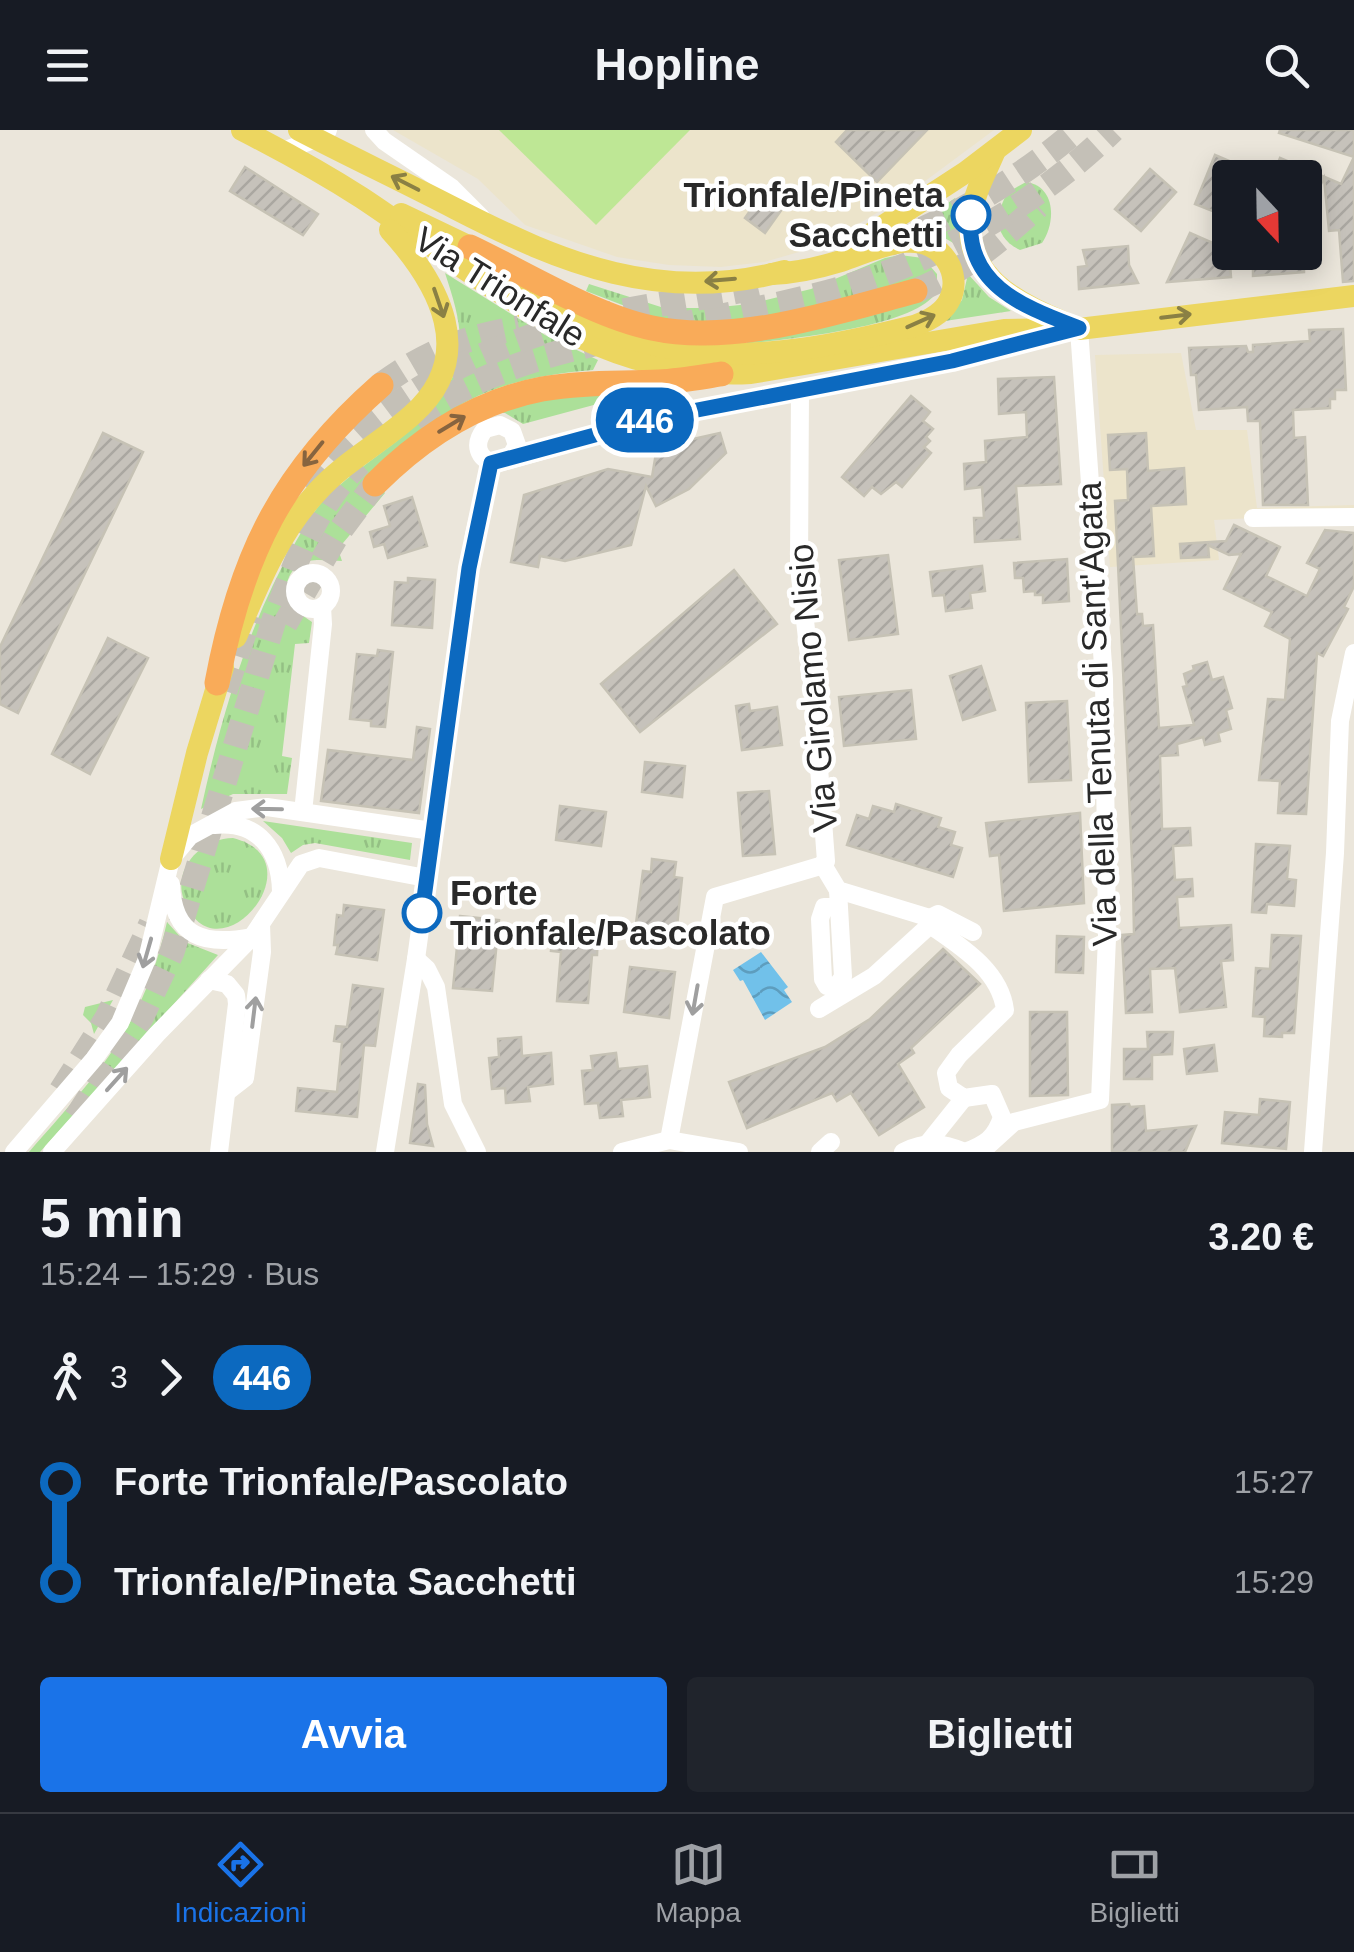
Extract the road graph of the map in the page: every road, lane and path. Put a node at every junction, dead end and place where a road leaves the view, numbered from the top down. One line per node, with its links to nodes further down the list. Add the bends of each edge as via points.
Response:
1 (242, 130): 5 (main road, Via Trionfale)
2 (374, 130): 8 (street, Via Trionfale, via 452,188)
3 (1022, 130): 6 (main road, Via Trionfale)
4 (314, 133): 5 (street); 8 (main road, Via Trionfale, one-way to 4)
5 (283, 151): 7 (main road, Via Trionfale)
6 (994, 153): 10 (main road, Via Trionfale, via 858,243); 13 (main road, via 970,222 981,265 1006,295)
7 (361, 198): 9 (main road); 14 (main road, Via Trionfale, via 564,332 643,363); 22 (main road, one-way to 22, via 433,285 447,333 444,368 419,409 343,466 285,533)
8 (492, 228): 10 (main road, Via Trionfale, one-way to 8, via 695,282 630,278)
9 (470, 247): 10 (main road, one-way to 10, via 542,298 604,330 708,355 773,353 914,326 946,305 954,281 944,257 914,242); 11 (highway, via 626,321 690,334 736,332)
10 (772, 274)
11 (916, 291)
12 (1354, 296): 13 (main road, Via Trionfale, one-way to 12)
13 (1079, 328): 14 (main road, Via Trionfale, via 1004,330); 16 (street, Via Trionfale); 51 (street, Via della Tenuta di Sant'Agata, via 1104,679 1107,938 1100,1100 1014,1122)
14 (721, 374): 17 (highway, one-way to 14, via 442,429 503,400 570,385)
15 (380, 384): 22 (highway, one-way to 22, via 320,444 270,518 237,594)
16 (800, 390): 26 (street, Via Trionfale, via 647,420 500,461 471,554); 28 (street, Via Girolamo Nisio, via 799,567)
17 (375, 484)
18 (1354, 517): 19 (street)
19 (1253, 518)
20 (322, 607): 23 (street)
21 (1354, 653): 24 (street, via 1340,722)
22 (216, 683): 27 (main road)
23 (303, 812): 25 (street, one-way to 25, via 256,808); 26 (street)
24 (1346, 816): 52 (street)
25 (208, 826): 27 (street); 30 (street, via 233,824 264,839 277,859)
26 (432, 831): 29 (street)
27 (171, 859): 32 (street, via 172,904 186,928 212,940); 42 (street, one-way to 42, via 147,959 124,1017)
28 (823, 865): 31 (street, via 838,899); 40 (street, Via Girolamo Nisio, one-way to 40, via 714,897)
29 (426, 878): 30 (street, via 315,858 301,864); 34 (street)
30 (280, 891): 32 (street)
31 (930, 921): 33 (street, via 938,914); 36 (street, via 874,976); 38 (street, via 987,970 1005,1003 946,1073 949,1088)
32 (256, 930): 35 (street); 37 (street, one-way to 32, via 245,1078 262,952)
33 (972, 932)
34 (416, 959): 39 (street, via 436,987 453,1104); 45 (street)
35 (209, 980): 37 (street, via 227,984 237,999); 43 (street, one-way to 35)
36 (819, 1008)
37 (227, 1092): 44 (street)
38 (964, 1098): 41 (street); 41 (street, via 992,1094 1002,1116 996,1134 965,1152)
39 (469, 1133): 46 (street); 47 (street)
40 (669, 1140): 48 (street); 49 (street)
41 (928, 1143): 50 (street)
42 (14, 1152)
43 (52, 1152)
44 (219, 1152)
45 (385, 1152)
46 (477, 1152)
47 (494, 1152)
48 (622, 1152)
49 (738, 1152)
50 (903, 1152)
51 (981, 1152)
52 (1313, 1152)

